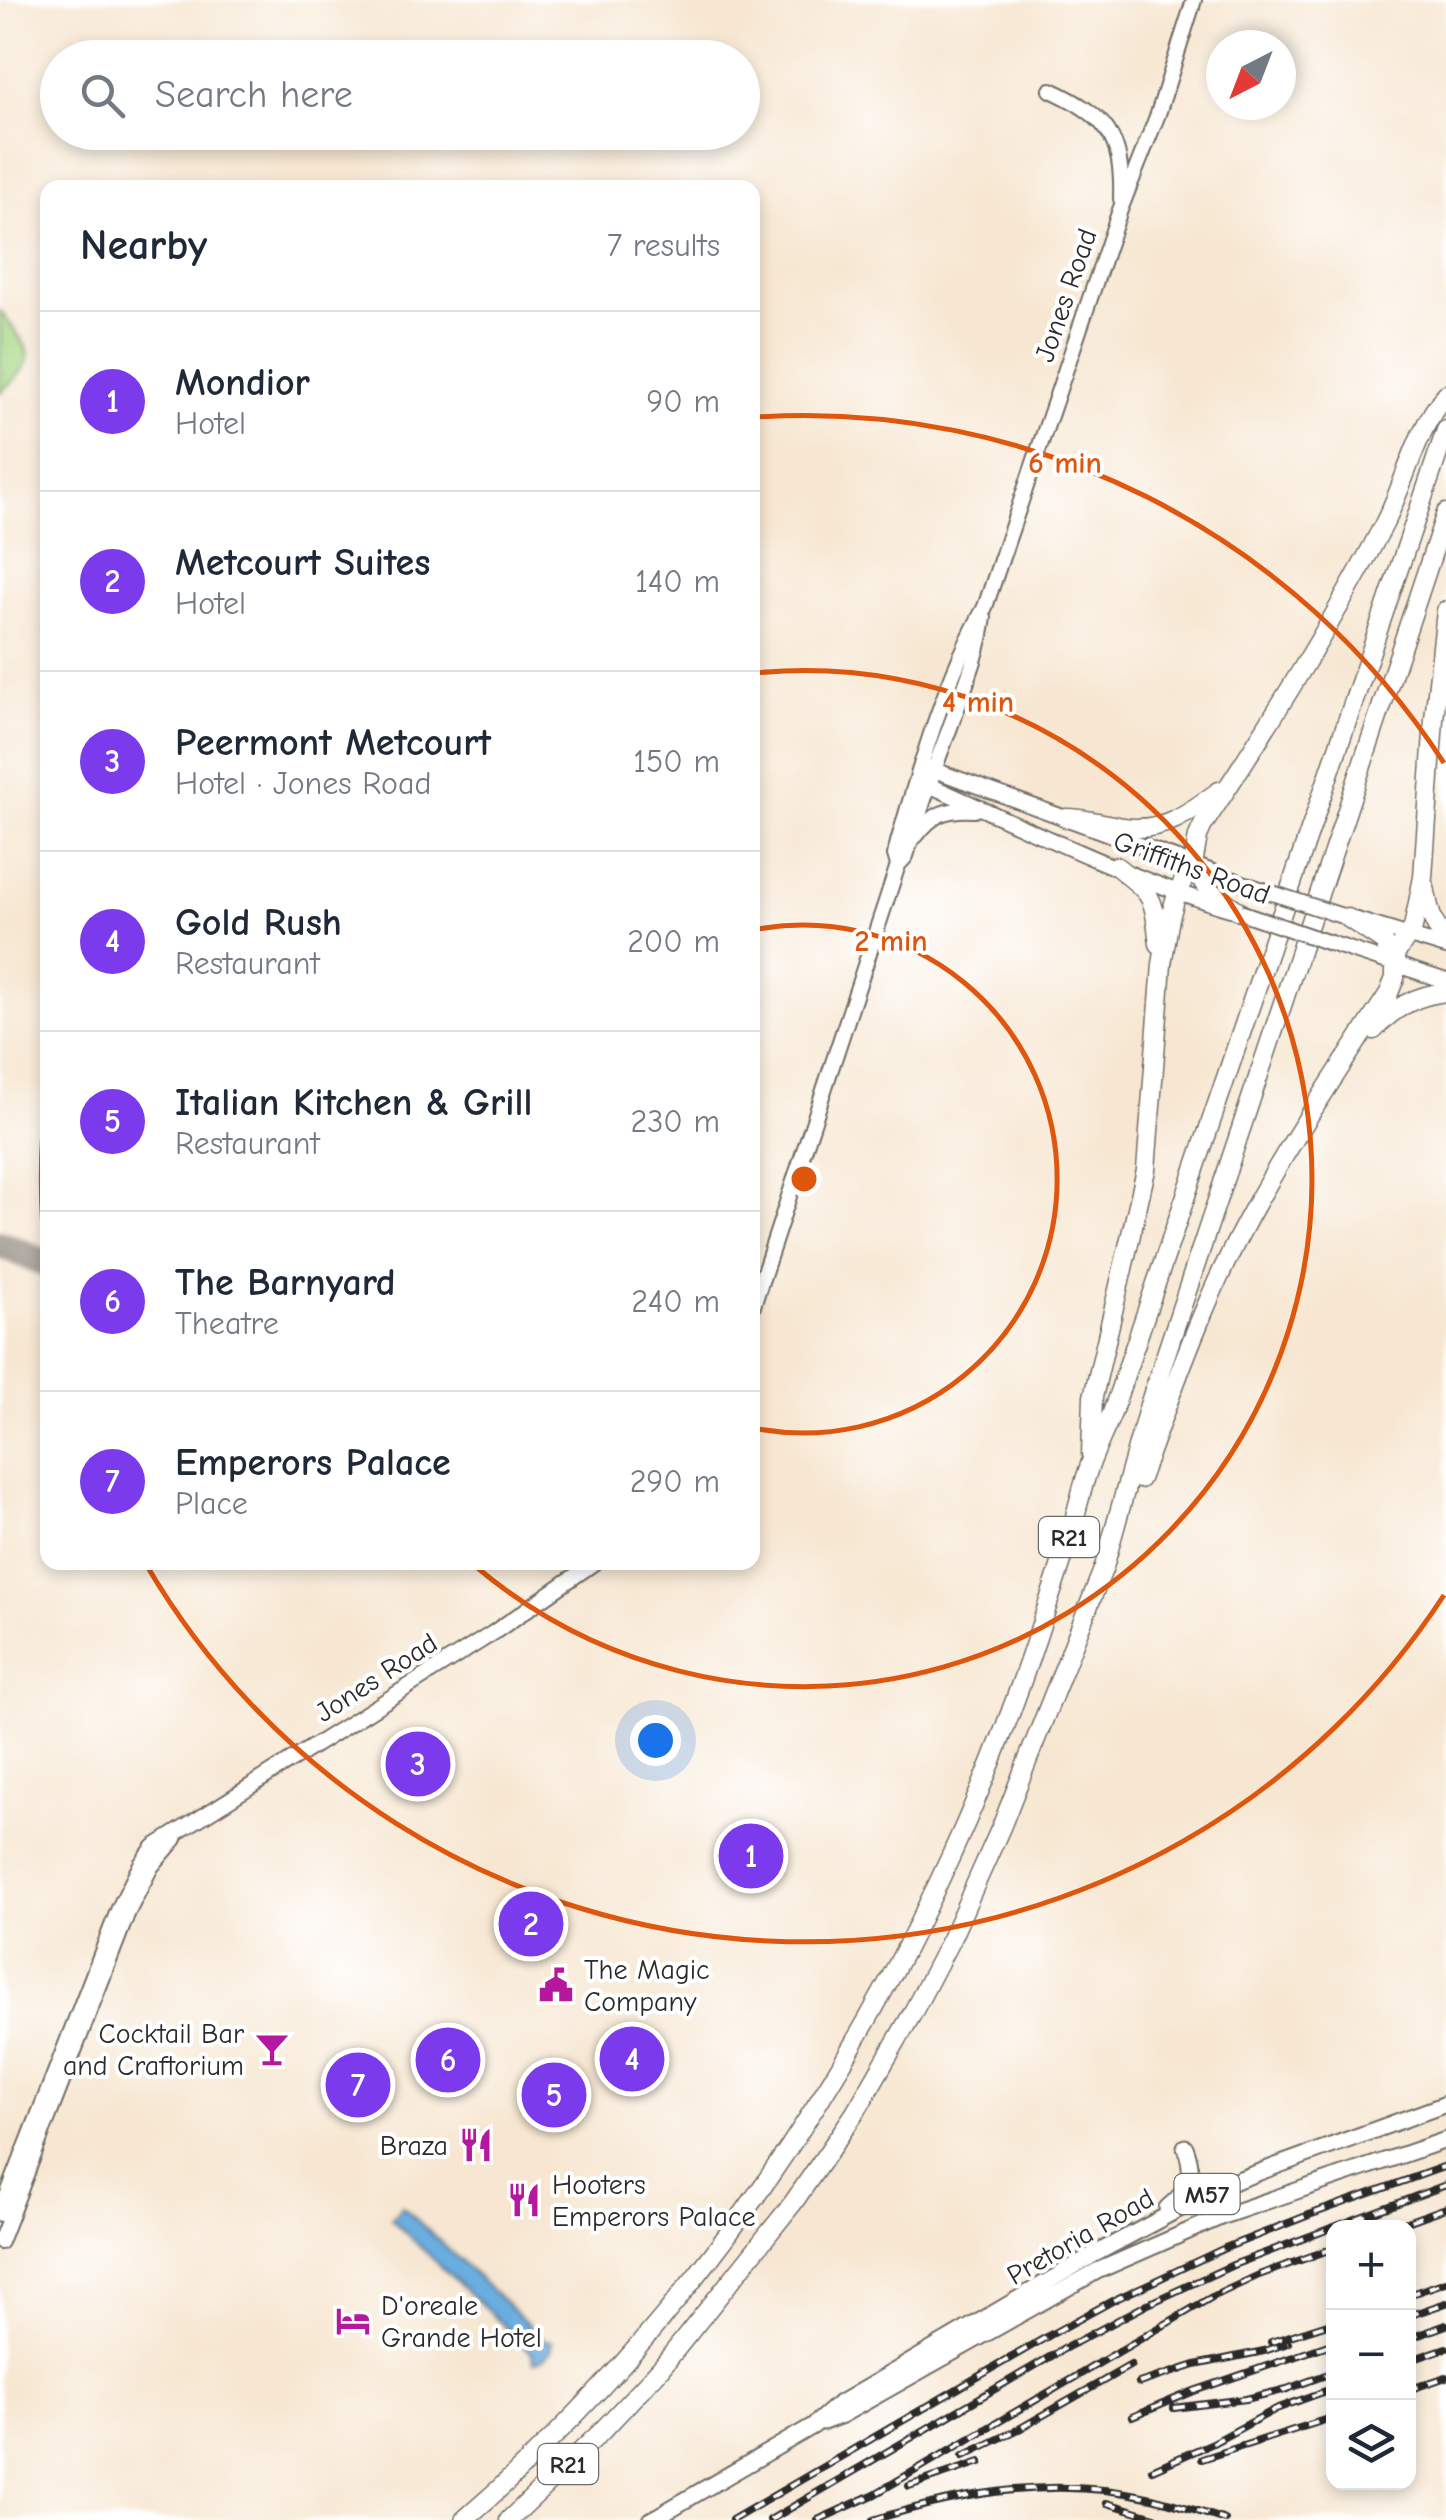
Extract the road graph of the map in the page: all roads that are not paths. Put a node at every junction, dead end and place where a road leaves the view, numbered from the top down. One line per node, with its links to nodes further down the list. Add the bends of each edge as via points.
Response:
1 (1194, 0): 3 (street, Jones Road)
2 (1052, 90): 3 (street, via 1086,108 1111,134 1121,170)
3 (1120, 210): 8 (street, Jones Road)
4 (1446, 394): 9 (highway, via 1385,521)
5 (1446, 430): 29 (highway, R21)
6 (1446, 513): 30 (highway, R21, via 1149,1405)
7 (1446, 611): 16 (highway)
8 (925, 775): 10 (street, Griffiths Road); 11 (street, Griffiths Road); 12 (street, Jones Road); 14 (street, Jones Road, via 898,842)
9 (1233, 781): 11 (highway, via 1171,823 1149,828); 13 (highway, via 1203,824)
10 (983, 811): 12 (street, via 942,812); 15 (street, Griffiths Road)
11 (1066, 818): 13 (street, Griffiths Road)
12 (910, 844): 14 (street, Jones Road)
13 (1193, 865): 17 (highway); 18 (highway, via 1209,890); 19 (street, Griffiths Road, bridge)
14 (898, 866): 28 (street, Jones Road)
15 (1116, 866): 17 (street, Griffiths Road); 23 (highway, via 1152,898)
16 (1423, 877): 20 (highway); 21 (highway, via 1436,930)
17 (1177, 893): 18 (street, Griffiths Road); 23 (highway)
18 (1240, 912): 24 (street, Griffiths Road, bridge)
19 (1345, 917): 20 (street, Griffiths Road); 24 (highway, via 1384,942)
20 (1409, 934): 22 (street, Griffiths Road); 24 (highway)
21 (1446, 939)
22 (1446, 947)
23 (1162, 964): 29 (highway, via 1146,1170 1094,1397)
24 (1395, 965): 25 (street, Griffiths Road); 27 (highway, via 1389,993)
25 (1446, 981)
26 (1446, 992): 27 (highway, via 1420,996 1385,1018)
27 (1324, 1092): 30 (highway, via 1217,1280)
28 (760, 1285)
29 (1090, 1464): 40 (highway, R21, via 1027,1666 980,1789 855,2045 782,2160 694,2278 608,2378)
30 (1104, 1567): 41 (highway, R21, via 952,1939 854,2112 793,2203 661,2368)
31 (584, 1570): 32 (street, Jones Road)
32 (182, 1831): 36 (street, Jones Road, via 154,1847 128,1886); 38 (street, Jones Road, via 136,1895)
33 (1446, 2104): 37 (main road, Pretoria Road / M57, via 1224,2185)
34 (1446, 2140): 39 (main road, Pretoria Road / M57, via 1223,2216 1096,2272)
35 (1185, 2147): 37 (main road, via 1192,2168 1185,2190)
36 (0, 2214)
37 (1140, 2228): 39 (main road, Pretoria Road / M57, via 851,2397)
38 (0, 2242)
39 (813, 2426): 42 (main road, Pretoria Road / M57)
40 (464, 2520)
41 (509, 2520)
42 (651, 2520)

